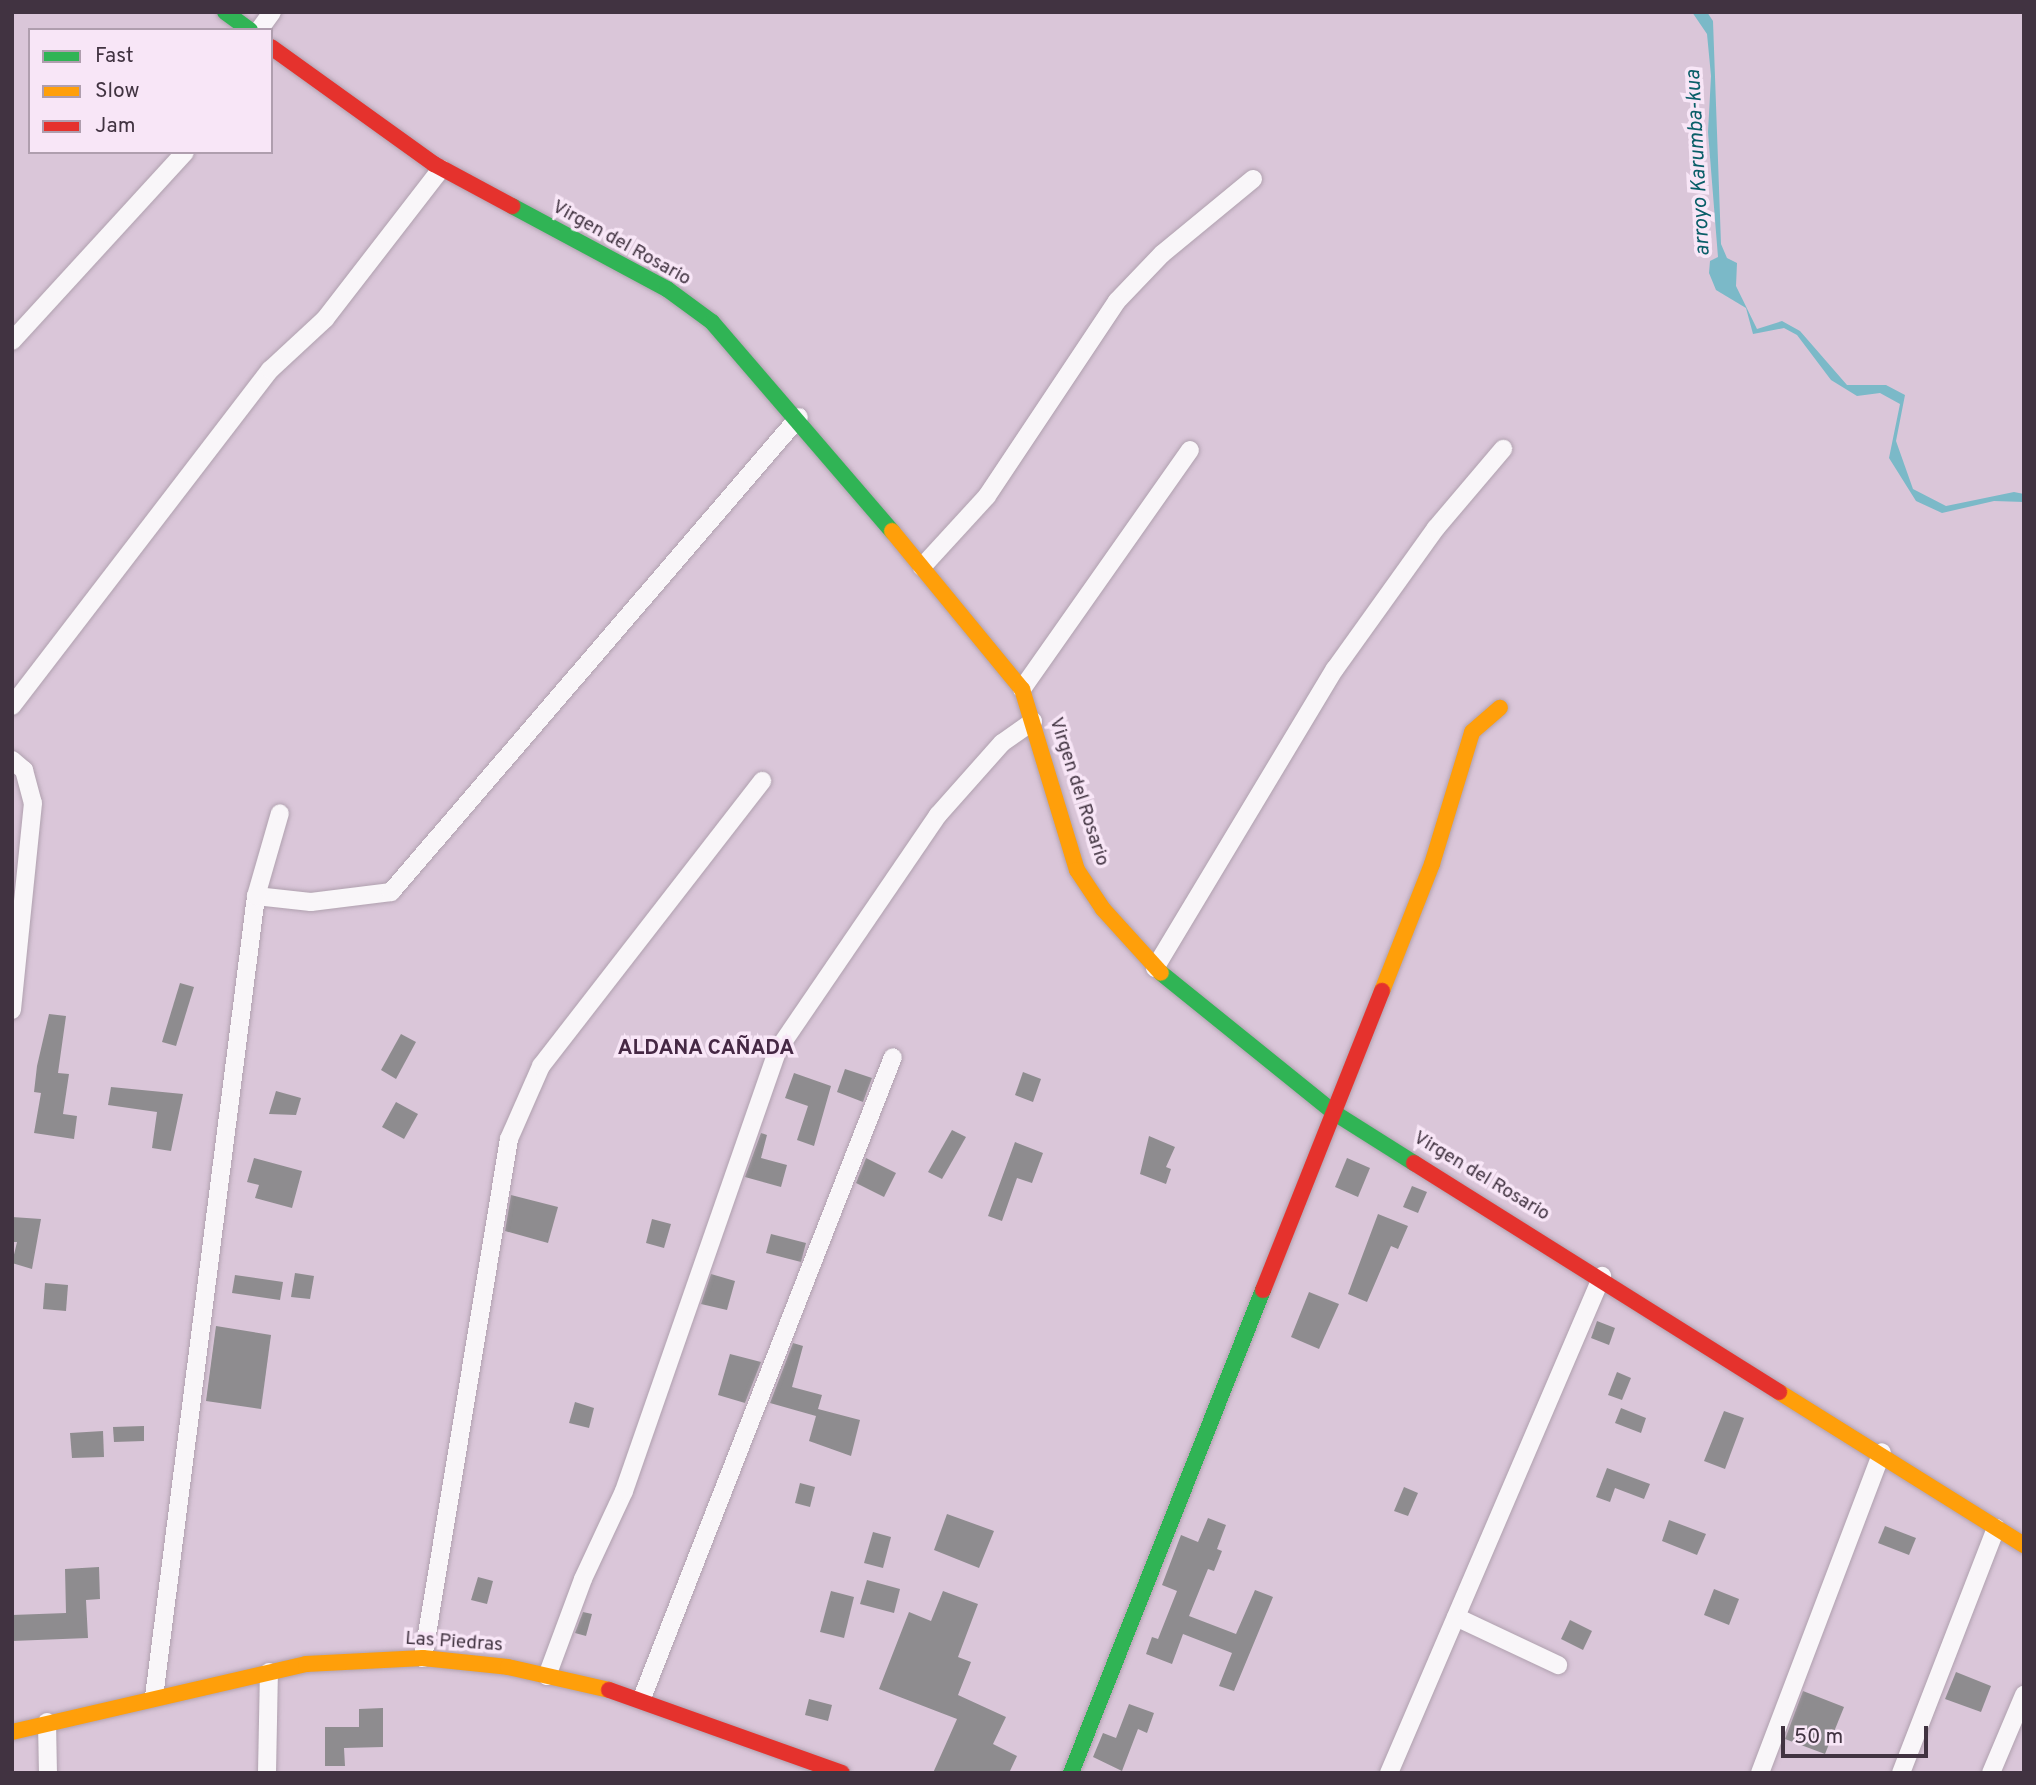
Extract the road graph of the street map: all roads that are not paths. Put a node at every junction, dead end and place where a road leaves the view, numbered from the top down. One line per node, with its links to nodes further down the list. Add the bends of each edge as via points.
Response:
1 (225, 12): 3 (street)
2 (272, 12): 4 (street)
3 (247, 28)
4 (260, 28)
5 (273, 52): 7 (street, Virgen del Rosario)
6 (183, 154): 9 (street)
7 (441, 169): 10 (street, Virgen del Rosario, via 667,289 712,322); 15 (street, via 325,319 270,370)
8 (1253, 179): 13 (street, via 1162,254 1117,301 987,496)
9 (12, 341)
10 (799, 417): 13 (street, Virgen del Rosario); 21 (street, via 391,892 323,902)
11 (1503, 449): 22 (street, via 1436,528 1335,669)
12 (1189, 450): 14 (street)
13 (922, 567): 14 (street, Virgen del Rosario)
14 (1022, 689): 17 (street, Virgen del Rosario)
15 (12, 706)
16 (1500, 708): 25 (street, via 1472,732 1460,761 1432,863)
17 (1033, 721): 22 (street, Virgen del Rosario, via 1077,870 1102,909); 34 (street, via 1002,743 938,815 777,1051 624,1491)
18 (12, 760): 23 (street, via 24,770 33,803)
19 (762, 781): 31 (street, via 541,1066 509,1139)
20 (281, 813): 21 (street)
21 (256, 896): 36 (street)
22 (1155, 968): 25 (street, Virgen del Rosario)
23 (12, 1010)
24 (893, 1058): 37 (street)
25 (1333, 1112): 26 (street, Virgen del Rosario); 43 (street)
26 (1602, 1276): 27 (street, Virgen del Rosario); 30 (street)
27 (1882, 1452): 28 (street, Virgen del Rosario); 45 (street)
28 (1996, 1528): 29 (street, Virgen del Rosario); 46 (street)
29 (2024, 1545)
30 (1455, 1617): 32 (street); 44 (street)
31 (423, 1658): 33 (street, Las Piedras); 34 (street, Las Piedras)
32 (1558, 1665)
33 (269, 1672): 36 (street, Las Piedras); 41 (street)
34 (547, 1676): 37 (street, Las Piedras)
35 (2024, 1695): 47 (street)
36 (154, 1697): 38 (street, Las Piedras)
37 (642, 1698): 42 (street, Las Piedras)
38 (47, 1722): 39 (street, Las Piedras); 40 (street)
39 (12, 1732)
40 (48, 1773)
41 (267, 1773)
42 (842, 1773)
43 (1071, 1773)
44 (1389, 1773)
45 (1760, 1773)
46 (1901, 1773)
47 (1991, 1773)

